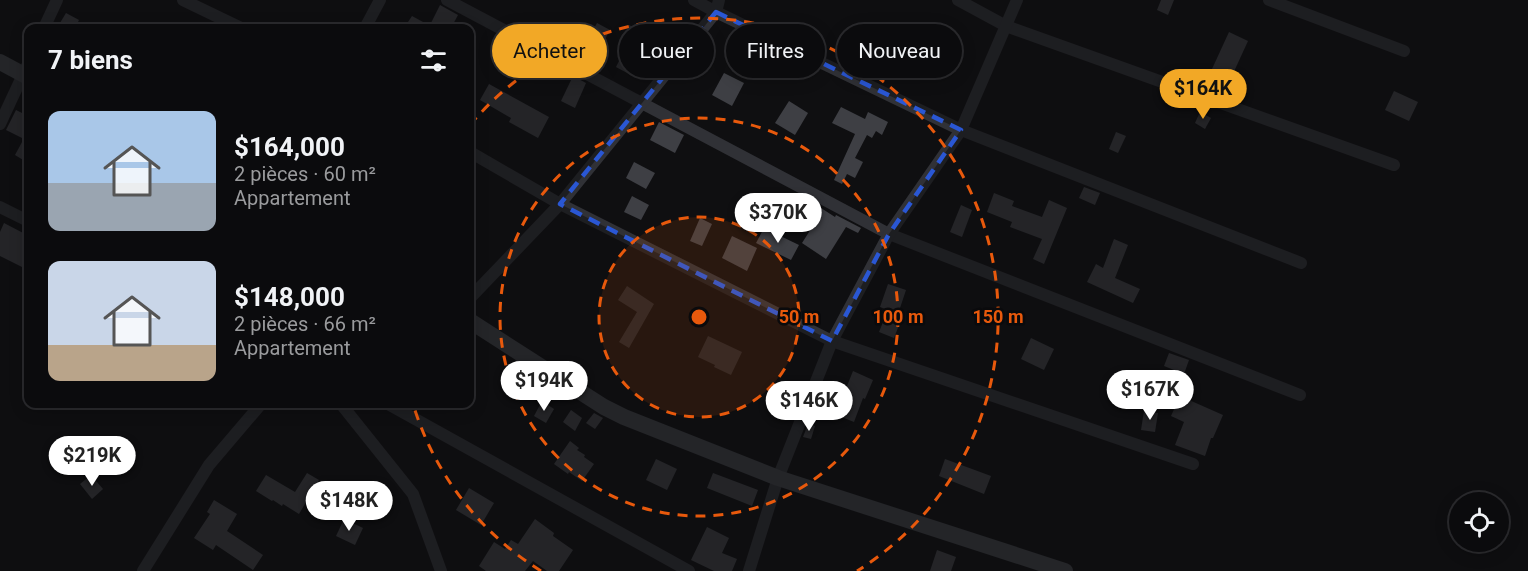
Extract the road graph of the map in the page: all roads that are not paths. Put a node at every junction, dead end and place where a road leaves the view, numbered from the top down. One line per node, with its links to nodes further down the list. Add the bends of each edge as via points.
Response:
1 (57, 0): 10 (street)
2 (183, 0): 11 (street)
3 (380, 0): 12 (street)
4 (447, 0): 18 (street)
5 (694, 0): 9 (street)
6 (958, 0): 13 (street)
7 (1017, 0): 13 (street)
8 (1269, 0): 14 (street)
9 (717, 6): 18 (street); 20 (street)
10 (46, 24)
11 (233, 24)
12 (367, 24)
13 (1006, 27): 20 (street); 22 (street)
14 (1404, 51)
15 (0, 62): 16 (main road)
16 (24, 71)
17 (24, 78): 19 (street)
18 (643, 102): 23 (street); 26 (street)
19 (0, 124)
20 (962, 130): 26 (street); 27 (street)
21 (474, 154): 23 (street)
22 (1394, 165)
23 (560, 204): 28 (street); 30 (street)
24 (0, 207): 25 (street)
25 (24, 219)
26 (890, 234): 30 (street); 31 (street)
27 (1301, 263)
28 (474, 294)
29 (474, 324): 36 (main road, via 604,407)
30 (832, 341): 35 (street); 36 (street)
31 (1300, 395)
32 (258, 408): 37 (street, via 209,465)
33 (344, 408): 38 (street, via 413,494)
34 (395, 408): 39 (street)
35 (1193, 464)
36 (778, 478): 40 (street); 41 (main road)
37 (143, 571)
38 (441, 571)
39 (689, 571)
40 (749, 571)
41 (1065, 571)

